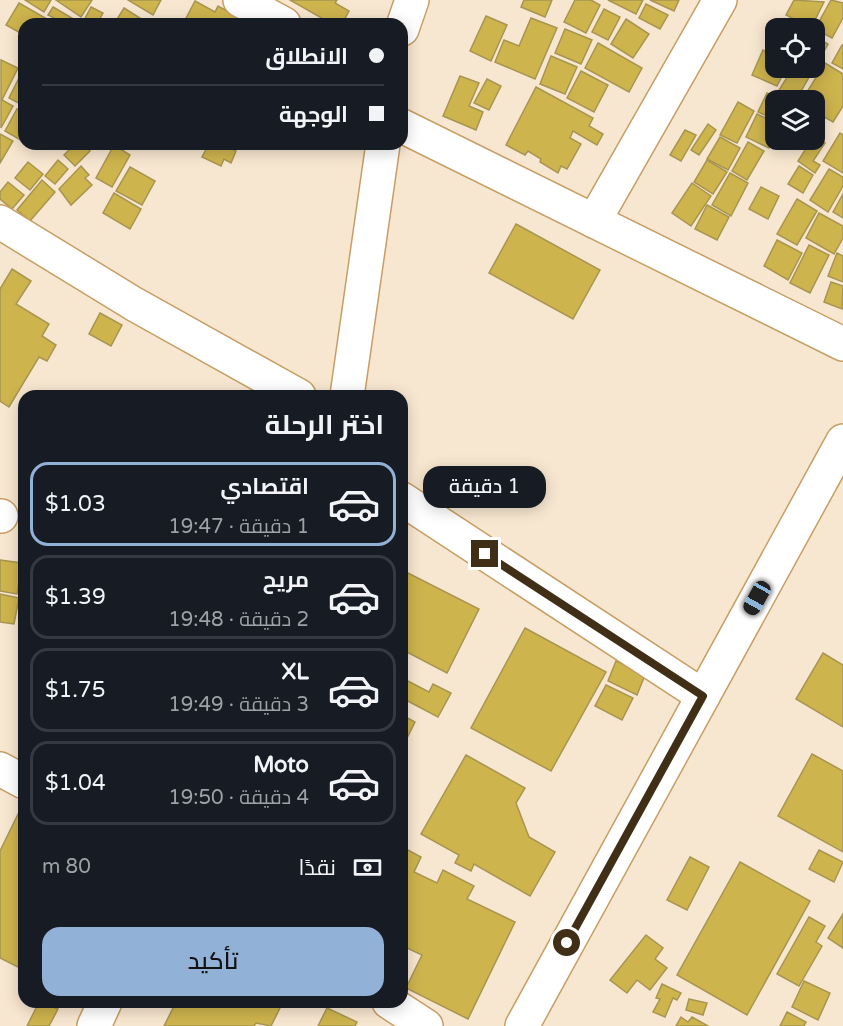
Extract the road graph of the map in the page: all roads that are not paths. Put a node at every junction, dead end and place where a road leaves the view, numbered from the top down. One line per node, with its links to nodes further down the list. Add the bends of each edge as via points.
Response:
1 (240, 0): 4 (street)
2 (412, 0): 5 (street)
3 (720, 0): 8 (street)
4 (273, 18)
5 (406, 18)
6 (408, 129): 8 (street)
7 (382, 150): 12 (street)
8 (594, 221): 10 (street)
9 (0, 222): 11 (street, via 134,304)
10 (843, 344)
11 (288, 390)
12 (348, 390)
13 (843, 441): 15 (street)
14 (408, 503): 15 (street)
15 (703, 696): 22 (street)
16 (0, 769): 17 (street)
17 (18, 779)
18 (102, 1008): 20 (street)
19 (398, 1008): 21 (street)
20 (94, 1026)
21 (426, 1026)
22 (522, 1026)

